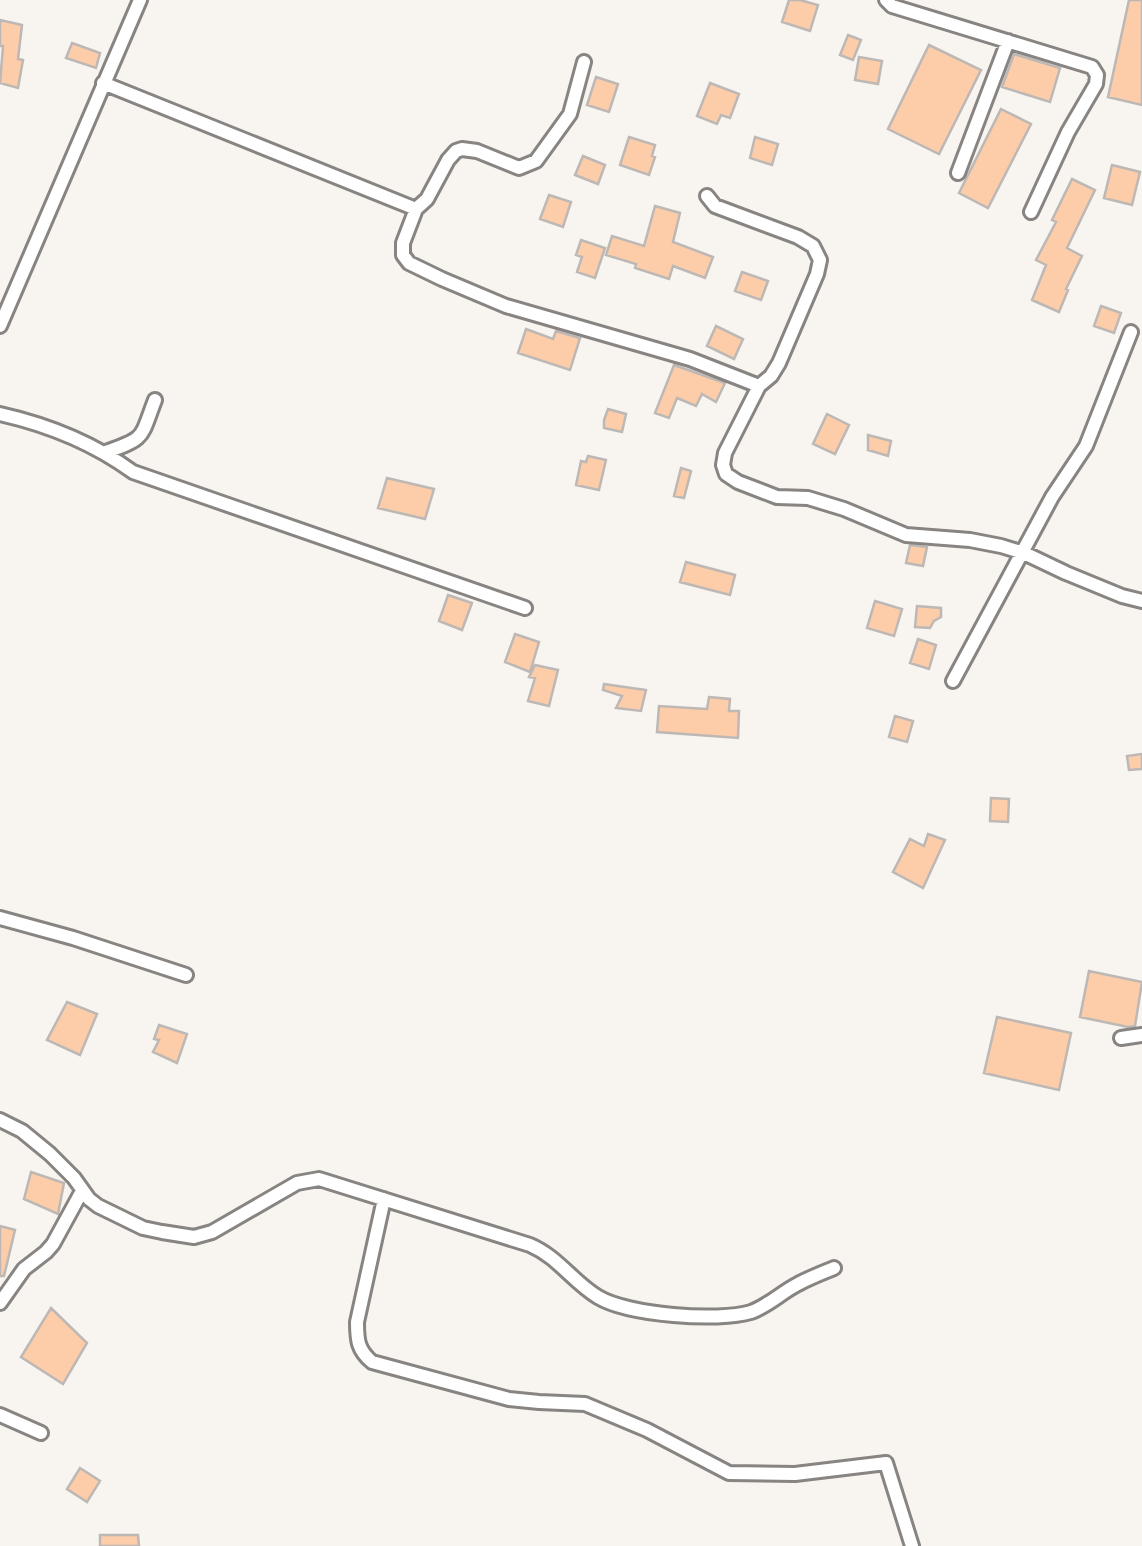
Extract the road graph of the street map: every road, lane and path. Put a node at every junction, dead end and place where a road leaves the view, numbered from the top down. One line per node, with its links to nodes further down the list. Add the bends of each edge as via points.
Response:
1 (140, 0): 5 (street)
2 (886, 0): 3 (street)
3 (1008, 41): 6 (street); 9 (street, via 1092,67 1097,75)
4 (584, 62): 8 (street, via 570,114 536,161 519,168 477,151 456,151)
5 (103, 82): 8 (street); 10 (street)
6 (958, 173)
7 (706, 196): 12 (street, via 716,206 798,236 820,260 779,363)
8 (416, 209): 12 (street, via 403,243 409,263 506,306 690,359)
9 (1031, 212)
10 (0, 326)
11 (1132, 332): 16 (street, via 1086,446)
12 (758, 386): 16 (street, via 725,453 726,474 738,482 777,498 844,508 906,535)
13 (154, 400): 15 (street, via 138,440)
14 (0, 414): 15 (street)
15 (106, 452): 18 (street, via 133,472)
16 (1024, 553): 17 (street); 19 (street)
17 (1142, 601)
18 (524, 608)
19 (953, 680)
20 (0, 918): 21 (street)
21 (186, 975)
22 (1142, 1034): 23 (street)
23 (1121, 1038)
24 (0, 1120): 25 (street, via 50,1154)
25 (82, 1191): 26 (street, via 143,1228 194,1237 297,1182 319,1179); 28 (street, via 53,1244)
26 (384, 1200): 27 (street, via 545,1251 601,1299 650,1313 755,1311); 31 (street, via 356,1322 357,1342 372,1362 510,1399 585,1404 728,1472 794,1474 886,1463)
27 (834, 1268)
28 (0, 1303)
29 (0, 1415): 30 (street)
30 (41, 1433)
31 (912, 1546)

